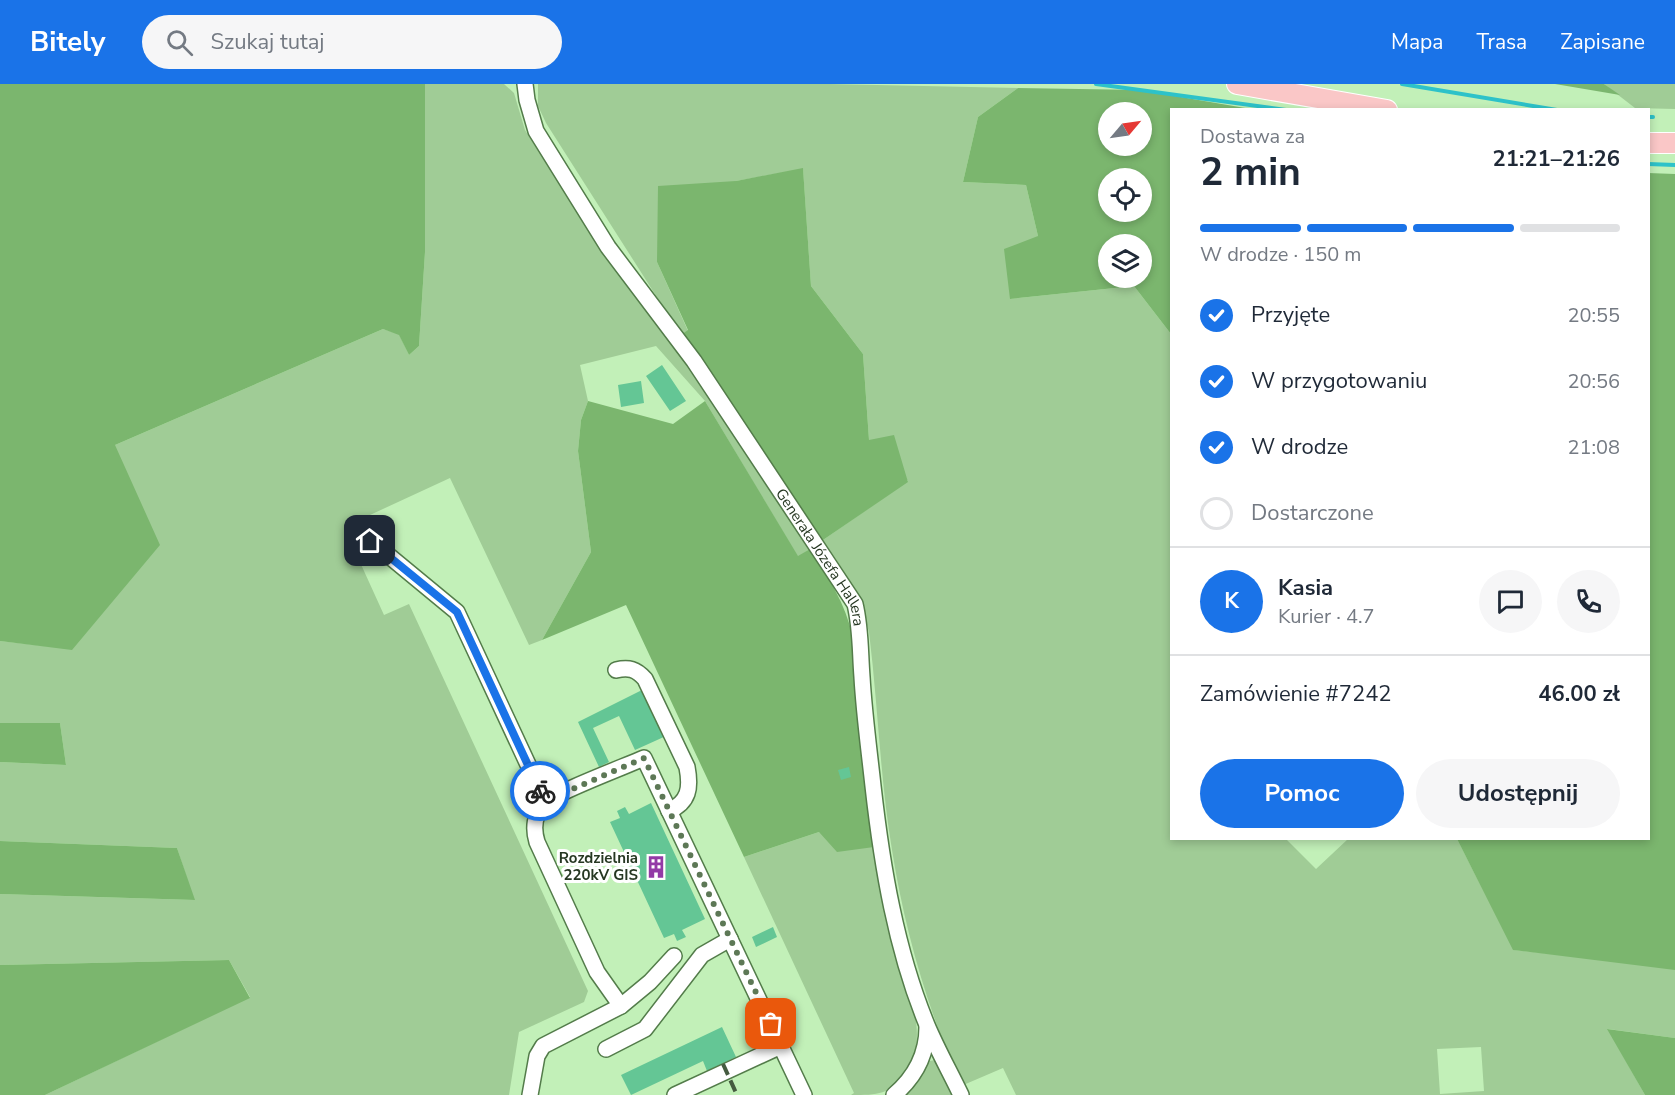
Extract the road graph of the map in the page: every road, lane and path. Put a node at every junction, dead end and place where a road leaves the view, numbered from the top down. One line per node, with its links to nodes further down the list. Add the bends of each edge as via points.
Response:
1 (525, 84): 13 (street, Generała Józefa Hallera, via 536,131 602,239 694,361 855,604 887,881 900,942)
2 (1237, 84): 3 (main road)
3 (1375, 108)
4 (1650, 143): 5 (main road)
5 (1675, 143)
6 (370, 541): 8 (street, via 457,612)
7 (616, 670): 9 (street, via 638,671 645,679 687,767 687,797)
8 (545, 801): 9 (street, via 644,758); 12 (street, via 535,819 537,842 597,972)
9 (669, 811): 10 (street)
10 (730, 939): 14 (street); 15 (street, via 702,955 645,1029)
11 (674, 956): 12 (street)
12 (621, 1006): 16 (street, via 543,1046 537,1056)
13 (927, 1024): 19 (street, via 921,1060 909,1081); 20 (street, Generała Józefa Hallera)
14 (781, 1046): 17 (street); 18 (street)
15 (606, 1049)
16 (530, 1095)
17 (675, 1095)
18 (804, 1095)
19 (894, 1095)
20 (961, 1095)

